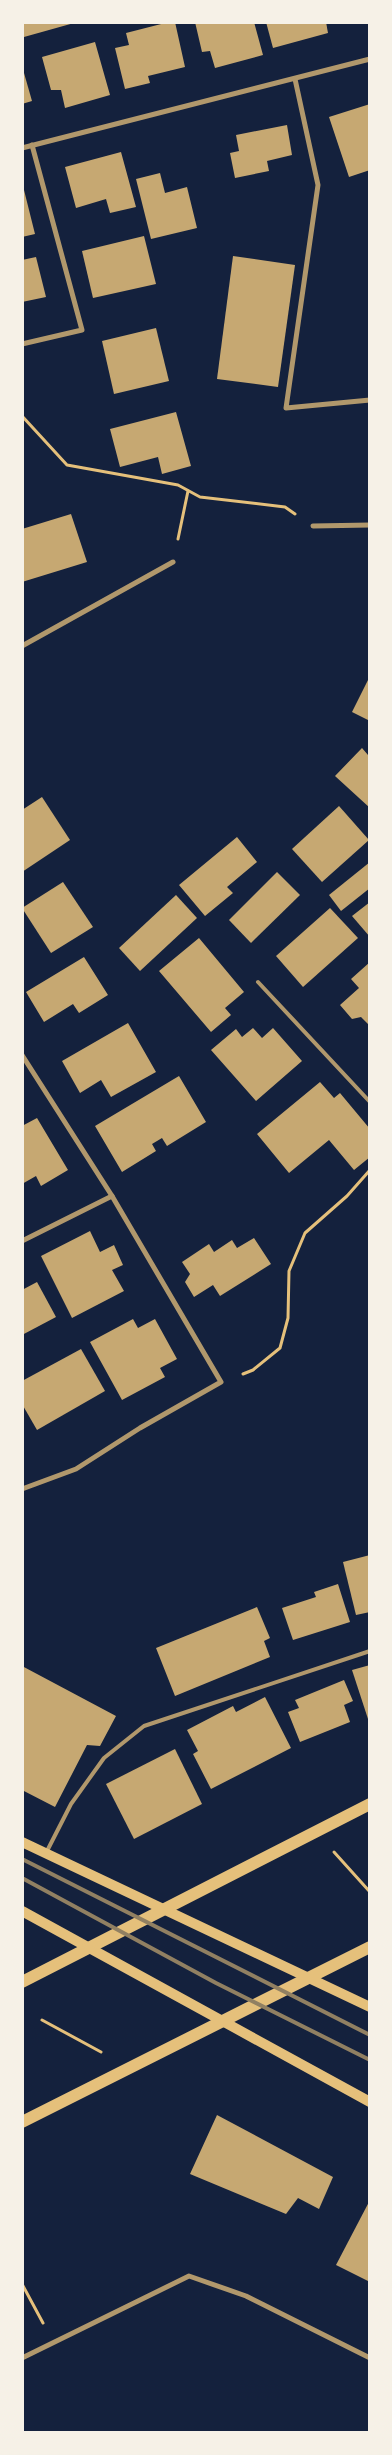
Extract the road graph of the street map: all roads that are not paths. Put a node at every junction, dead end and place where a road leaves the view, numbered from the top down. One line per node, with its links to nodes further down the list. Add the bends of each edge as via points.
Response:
1 (370, 59): 2 (street)
2 (295, 79): 3 (street); 6 (street, via 318,185 286,408)
3 (32, 145): 4 (street); 5 (street, via 82,330)
4 (22, 148)
5 (22, 344)
6 (370, 400)
7 (370, 525): 8 (street)
8 (313, 526)
9 (173, 562): 10 (street)
10 (22, 646)
11 (258, 982): 13 (lane)
12 (22, 1055): 14 (street)
13 (370, 1102)
14 (112, 1196): 15 (street); 16 (street, via 221,1382 76,1469)
15 (22, 1241)
16 (22, 1489)
17 (370, 1651): 20 (lane, via 144,1726 104,1758 71,1804)
18 (370, 1804): 21 (main road)
19 (22, 1842): 20 (main road)
20 (46, 1854): 21 (main road)
21 (163, 1910): 23 (main road); 25 (main road)
22 (22, 1911): 23 (main road)
23 (91, 1947): 26 (main road); 28 (main road)
24 (370, 1947): 25 (main road)
25 (309, 1978): 27 (main road); 28 (main road)
26 (22, 1982)
27 (370, 2007)
28 (221, 2022): 29 (main road); 30 (main road)
29 (370, 2102)
30 (22, 2122)
31 (22, 2358): 32 (street, via 189,2276 246,2296)
32 (370, 2358)

